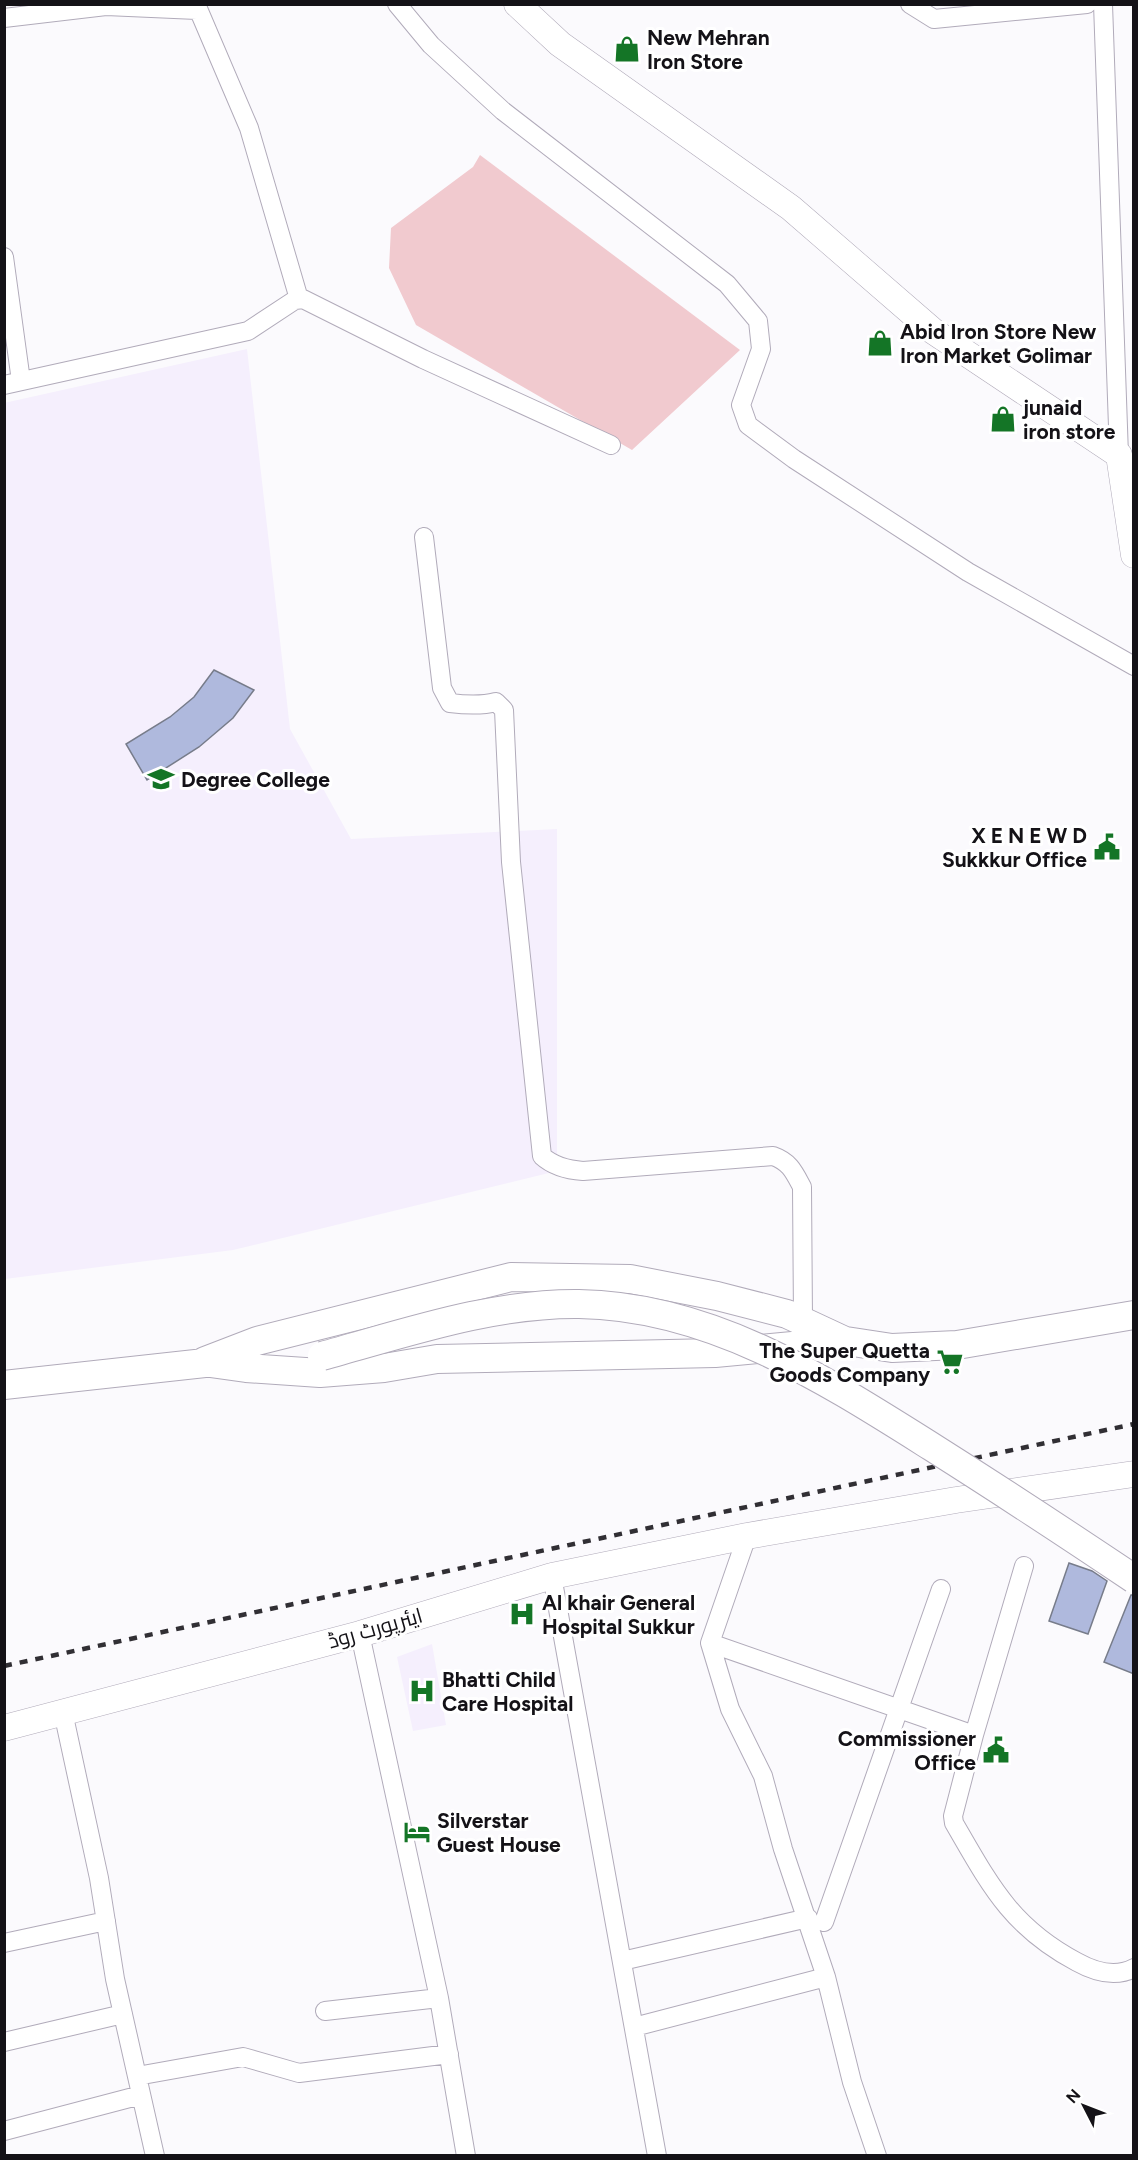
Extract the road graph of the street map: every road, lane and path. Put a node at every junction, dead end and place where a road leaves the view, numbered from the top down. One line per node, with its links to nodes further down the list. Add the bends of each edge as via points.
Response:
1 (397, 4): 15 (street, via 431,45 503,111 727,284 758,321 761,349 741,405 748,425 968,572)
2 (517, 4): 12 (main road, via 560,44 791,208 933,332)
3 (910, 4): 4 (street, via 934,19)
4 (1086, 4)
5 (1103, 4): 12 (street)
6 (197, 7): 7 (street, via 106,6); 9 (street, via 249,128)
7 (4, 18)
8 (4, 257): 10 (street)
9 (299, 299): 10 (street, via 248,331); 11 (street)
10 (13, 383)
11 (611, 445)
12 (1119, 455): 14 (main road)
13 (424, 537): 17 (street, via 446,698 450,703 460,704 496,702 504,710 511,862 542,1156 570,1170 584,1171 774,1156 784,1160 793,1168 802,1187)
14 (1134, 555)
15 (1134, 666)
16 (1134, 1315): 18 (main road, via 957,1345 892,1348)
17 (803, 1320): 18 (main road); 19 (main road, via 717,1296 630,1280 511,1276 257,1341)
18 (846, 1341): 19 (main road, via 714,1353 437,1359 320,1373)
19 (203, 1362): 20 (main road); 25 (main road, bridge, via 322,1356 474,1315 526,1308 580,1304 651,1311 756,1346 837,1387)
20 (4, 1385)
21 (1132, 1475): 22 (main road, ایئرپورٹ روڈ)
22 (747, 1536): 24 (main road, ایئرپورٹ روڈ); 28 (street)
23 (1024, 1566): 32 (street)
24 (552, 1576): 27 (main road, ایئرپورٹ روڈ); 36 (street)
25 (1134, 1579)
26 (941, 1589): 29 (street)
27 (360, 1634): 30 (main road, ایئرپورٹ روڈ); 39 (street)
28 (710, 1643): 29 (street); 33 (street, via 730,1709 764,1776 783,1849)
29 (897, 1708): 32 (street); 33 (street)
30 (63, 1712): 31 (main road, ایئرپورٹ روڈ); 34 (street)
31 (4, 1728)
32 (974, 1735): 37 (street, via 953,1816 995,1892 1021,1925 1049,1948 1102,1973 1124,1974)
33 (816, 1920): 36 (street); 38 (street)
34 (106, 1921): 35 (street); 41 (street)
35 (4, 1943)
36 (621, 1962): 42 (street)
37 (1134, 1968)
38 (826, 1977): 42 (street); 51 (street, via 852,2082)
39 (439, 1998): 40 (street); 44 (street)
40 (325, 2011)
41 (123, 2014): 43 (street); 45 (street)
42 (633, 2027): 50 (street)
43 (4, 2042)
44 (449, 2054): 45 (street, via 299,2073 243,2057); 49 (street)
45 (137, 2076): 46 (street)
46 (141, 2095): 47 (street); 48 (street)
47 (4, 2131)
48 (155, 2156)
49 (466, 2156)
50 (657, 2156)
51 (877, 2156)

